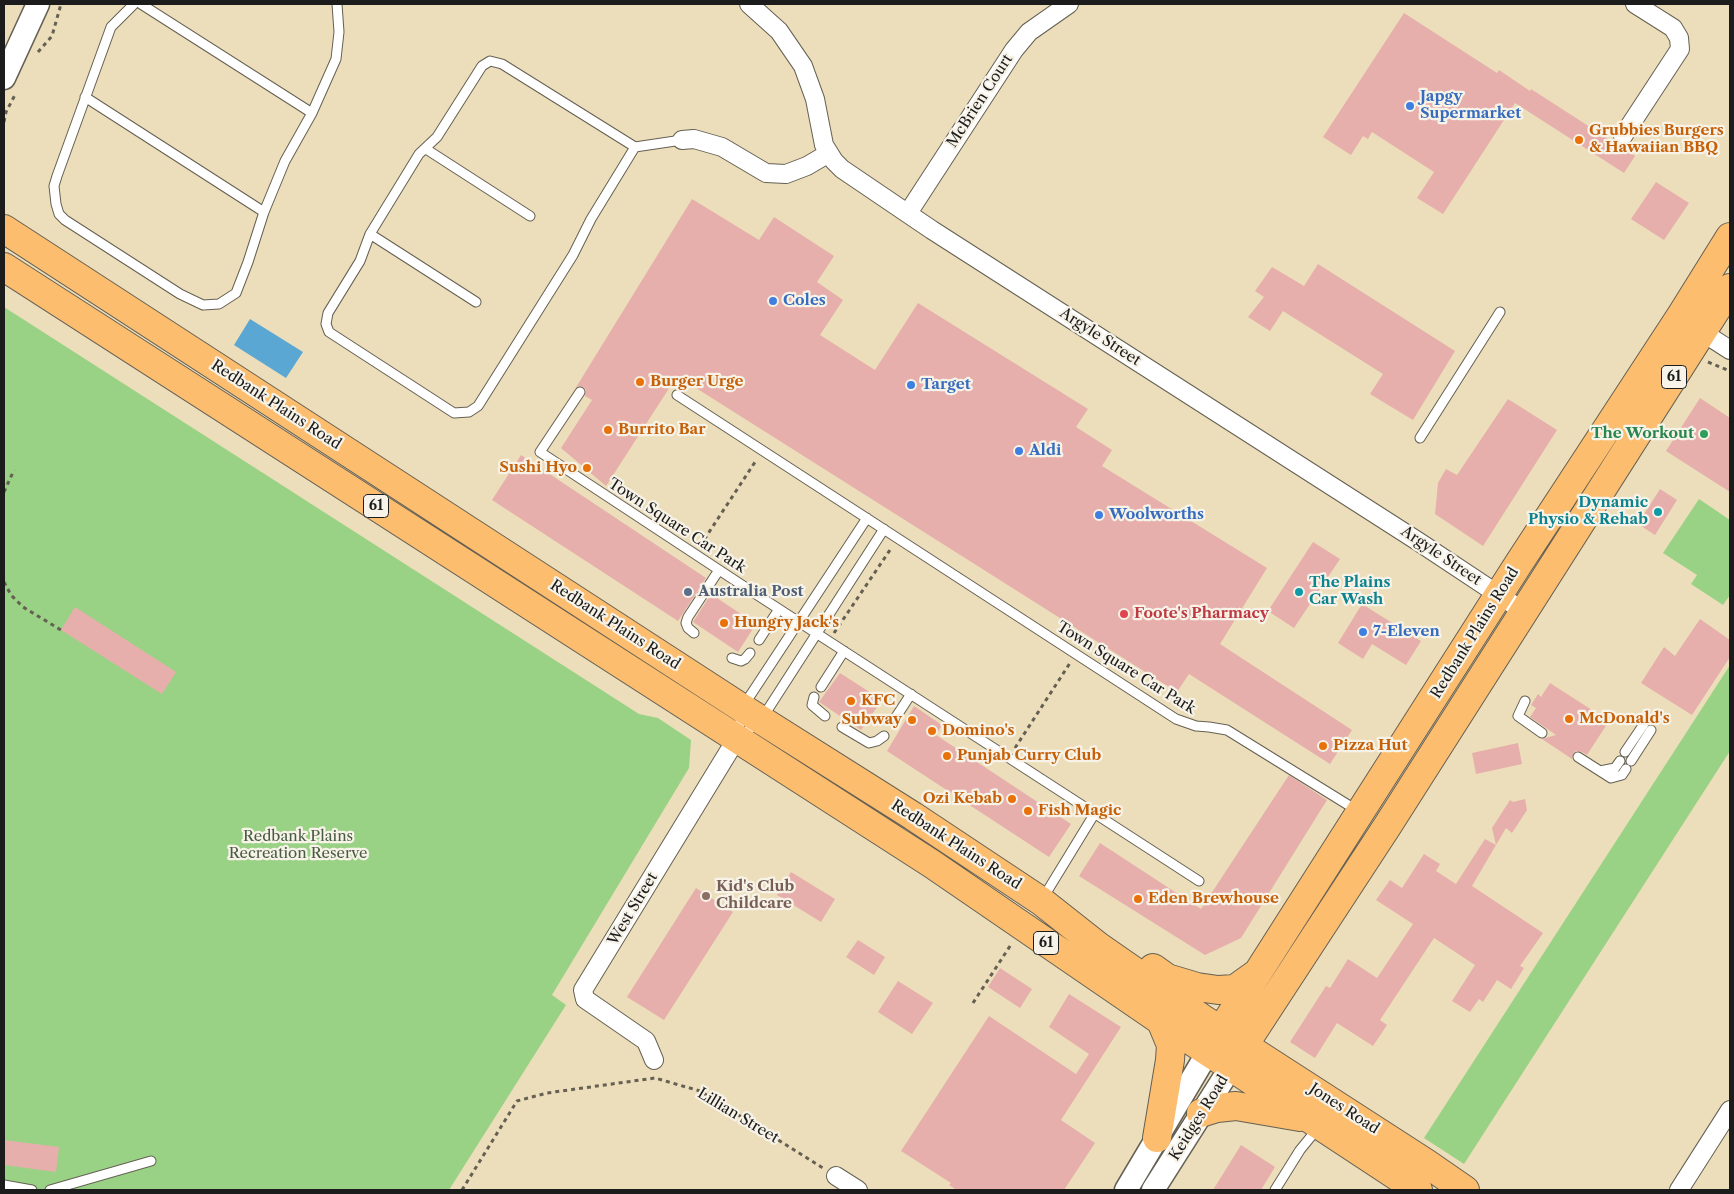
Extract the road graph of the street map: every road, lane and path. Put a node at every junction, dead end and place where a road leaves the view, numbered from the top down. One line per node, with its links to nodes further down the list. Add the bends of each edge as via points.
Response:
1 (38, 4): 8 (street)
2 (134, 4): 9 (lane, via 111,27)
3 (141, 4): 10 (lane)
4 (337, 4): 10 (lane, via 339,32 336,59)
5 (749, 4): 15 (street, Argyle Street, via 779,31 803,66)
6 (1069, 4): 17 (street, McBrien Court, via 1030,32 1014,50)
7 (1635, 4): 11 (street, via 1673,28 1679,38 1680,49)
8 (4, 76)
9 (85, 97): 16 (lane); 16 (lane, via 54,186 59,214 180,294 203,305 219,304 236,293)
10 (312, 113): 16 (lane)
11 (1623, 136)
12 (682, 140): 13 (lane); 15 (street, via 694,139 722,147 766,173 786,174)
13 (635, 147): 14 (lane, via 502,64 490,61 482,66); 20 (lane, via 478,406 469,412 454,413 329,332 326,324 328,313 360,261)
14 (426, 149): 18 (lane); 20 (lane, via 419,154)
15 (829, 153): 17 (street, Argyle Street, via 842,170)
16 (264, 212)
17 (908, 214): 44 (street, Argyle Street)
18 (530, 216)
19 (4, 229): 61 (main road, Redbank Plains Road / 61)
20 (370, 234): 25 (lane)
21 (1730, 237): 27 (main road, Redbank Plains Road / 61)
22 (1730, 266): 27 (main road, via 1698,316)
23 (4, 267): 68 (main road, Redbank Plains Road / 61)
24 (1730, 288): 28 (main road, Redbank Plains Road / 61)
25 (476, 302)
26 (1500, 312): 34 (lane)
27 (1682, 314): 44 (main road, Redbank Plains Road / 61)
28 (1702, 332): 29 (street); 46 (main road, Redbank Plains Road / 61)
29 (1730, 350)
30 (1705, 361): 31 (path)
31 (1730, 371)
32 (580, 392): 41 (lane, Town Square Car Park, via 540,452)
33 (677, 395): 35 (lane, Town Square Car Park)
34 (1420, 438)
35 (763, 450): 38 (lane, Town Square Car Park); 41 (path)
36 (14, 470): 37 (path)
37 (4, 492)
38 (867, 518): 39 (lane, Town Square Car Park); 47 (lane)
39 (884, 529): 40 (lane, Town Square Car Park); 50 (lane)
40 (898, 538): 52 (path); 55 (lane, Town Square Car Park)
41 (695, 554): 42 (lane, Town Square Car Park)
42 (719, 570): 45 (lane, Town Square Car Park); 49 (lane, via 686,622)
43 (4, 582): 48 (path, via 22,607)
44 (1499, 595): 46 (street, Argyle Street); 75 (main road, Redbank Plains Road / 61)
45 (779, 609): 47 (lane, Town Square Car Park); 51 (lane)
46 (1524, 611): 65 (main road, Redbank Plains Road / 61)
47 (799, 622): 50 (lane, Town Square Car Park); 61 (lane)
48 (61, 630)
49 (694, 633)
50 (816, 633): 52 (lane, Town Square Car Park); 61 (lane)
51 (759, 640)
52 (828, 641): 53 (lane, Town Square Car Park)
53 (844, 651): 57 (lane); 58 (lane, Town Square Car Park)
54 (750, 653): 56 (lane, via 741,661)
55 (1076, 654): 70 (path); 75 (lane, Town Square Car Park, via 1176,719 1196,726 1226,730)
56 (732, 658)
57 (821, 687)
58 (910, 694): 63 (lane); 70 (lane, Town Square Car Park)
59 (814, 697): 62 (lane, via 812,705)
60 (1524, 701): 66 (lane, via 1518,716)
61 (752, 714): 68 (lane); 68 (lane); 77 (main road, Redbank Plains Road / 61)
62 (825, 716)
63 (894, 720)
64 (842, 727): 67 (lane, via 869,743)
65 (1450, 728): 75 (main road, via 1430,736 1384,806); 84 (main road, Redbank Plains Road / 61)
66 (1542, 733)
67 (884, 736)
68 (737, 738): 82 (main road, Redbank Plains Road / 61, via 940,870); 85 (street, West Street, via 583,990 585,999 646,1041)
69 (1626, 752): 73 (lane, via 1648,727 1622,775 1611,778)
70 (1009, 757): 74 (lane, Town Square Car Park)
71 (1578, 757): 73 (lane)
72 (1620, 761): 73 (lane, via 1615,768)
73 (1600, 771)
74 (1095, 813): 76 (lane, Town Square Car Park); 77 (lane)
75 (1361, 813): 80 (main road, Redbank Plains Road / 61)
76 (1199, 881)
77 (1041, 901): 78 (main road, Redbank Plains Road / 61)
78 (1064, 921): 80 (main road, 61, via 1104,936 1167,978 1218,990 1235,989); 83 (main road, Redbank Plains Road / 61, via 1106,951)
79 (1012, 942): 81 (path)
80 (1257, 974): 83 (main road, Redbank Plains Road / 61)
81 (973, 1003)
82 (1161, 1021): 83 (main road, Redbank Plains Road / 61); 89 (main road, via 1171,1045)
83 (1215, 1041): 84 (main road, Redbank Plains Road / 61); 89 (street, Keidges Road)
84 (1237, 1056): 87 (street, Keidges Road); 88 (main road, Jones Road); 101 (main road, Jones Road, via 1426,1162)
85 (654, 1060)
86 (1730, 1110): 102 (street)
87 (1201, 1113): 88 (main road, via 1236,1106); 98 (street, Keidges Road)
88 (1314, 1122): 99 (lane); 100 (main road, Jones Road)
89 (1157, 1138): 97 (street, Keidges Road)
90 (151, 1161): 94 (lane)
91 (836, 1176): 95 (path, Lillian Street, via 700,1090 655,1078 547,1093 517,1101); 96 (street)
92 (4, 1185): 93 (lane)
93 (32, 1190)
94 (50, 1190)
95 (462, 1190)
96 (858, 1190)
97 (1126, 1190)
98 (1153, 1190)
99 (1275, 1190)
100 (1418, 1190)
101 (1465, 1190)
102 (1679, 1190)

